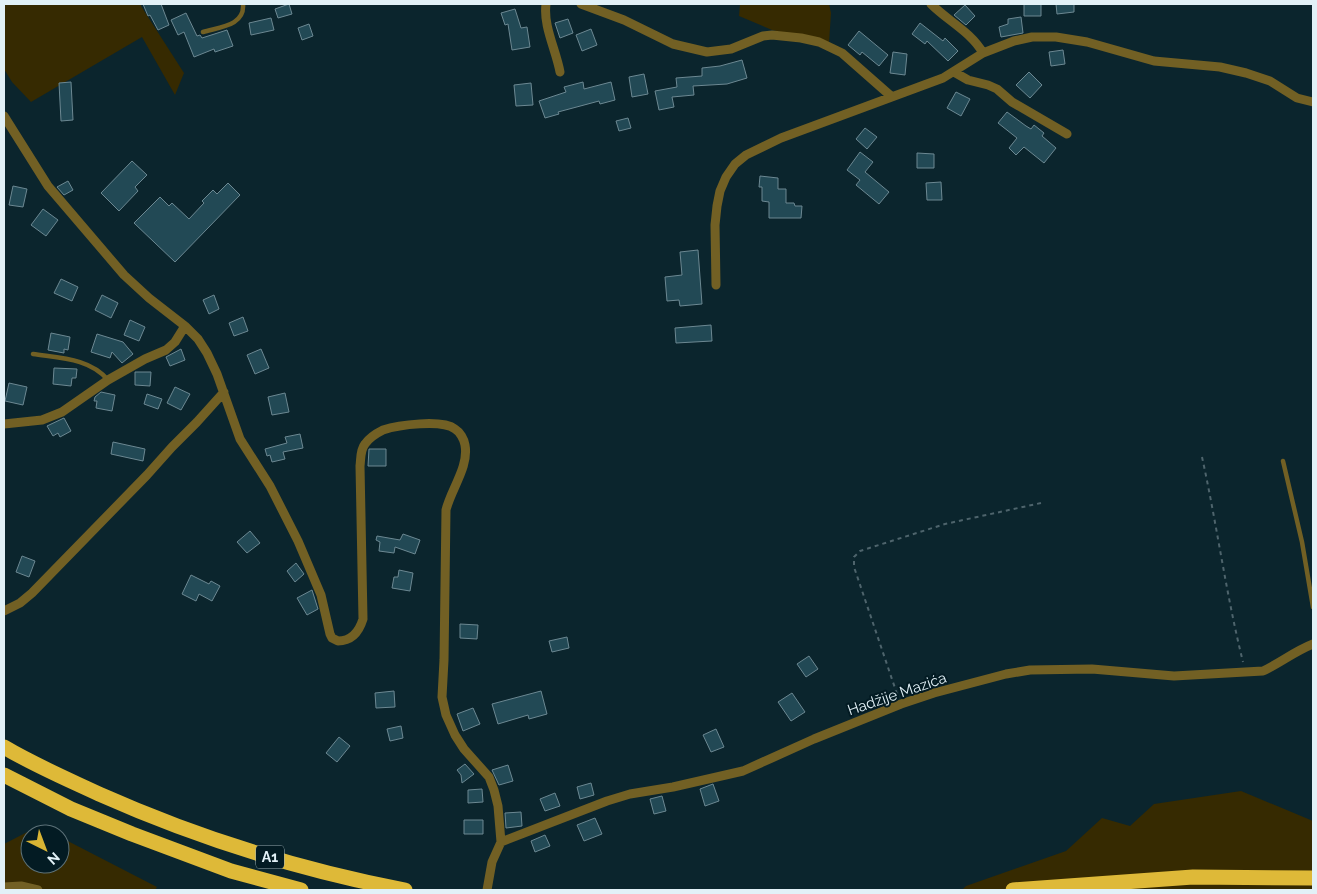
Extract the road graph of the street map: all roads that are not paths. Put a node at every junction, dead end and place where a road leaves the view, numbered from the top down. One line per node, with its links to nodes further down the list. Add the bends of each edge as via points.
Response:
1 (243, 4): 5 (lane, via 244,9 233,24)
2 (546, 4): 7 (street, via 548,28)
3 (581, 4): 9 (street, via 673,44 707,52 731,49 772,35 819,42 842,53)
4 (931, 4): 6 (street, via 978,43)
5 (203, 32)
6 (984, 53): 8 (street); 10 (street, via 1014,41 1056,37 1087,42 1154,61 1220,67 1246,73 1270,81 1297,98)
7 (560, 72)
8 (954, 72): 9 (street); 12 (street, via 997,89 1020,107)
9 (892, 97): 13 (street, via 759,147 735,164 723,184 717,206)
10 (1313, 102)
11 (4, 116): 14 (street, via 48,186 124,275)
12 (1067, 134)
13 (716, 285)
14 (185, 326): 16 (street, via 166,350); 17 (street, via 207,353)
15 (33, 354): 16 (lane, via 80,362 100,371)
16 (108, 380): 18 (street, via 62,412 42,420)
17 (224, 392): 21 (street, via 32,593); 25 (street, via 240,440 270,486 298,541 321,595 330,634 338,642 358,632 363,619 360,466 364,445 384,430 403,426 446,425 460,435 465,445 463,468 446,510 442,697 455,735 489,776 498,806)
18 (4, 424)
19 (1283, 461): 20 (lane)
20 (1313, 607)
21 (4, 611)
22 (1313, 644): 25 (street, Hadžije Mazića, via 1267,669 1246,672 1174,676 1110,670 1030,670 977,682 901,704 743,771 622,797)
23 (4, 747): 30 (highway, A1, via 61,777 138,811 224,844 298,866)
24 (4, 775): 29 (highway, A1, via 71,810 132,834 231,871)
25 (501, 842): 31 (street, via 492,862)
26 (1313, 878): 32 (highway, via 1193,877)
27 (4, 887): 28 (street, via 22,886)
28 (38, 890)
29 (301, 890)
30 (406, 890)
31 (487, 890)
32 (1014, 890)

